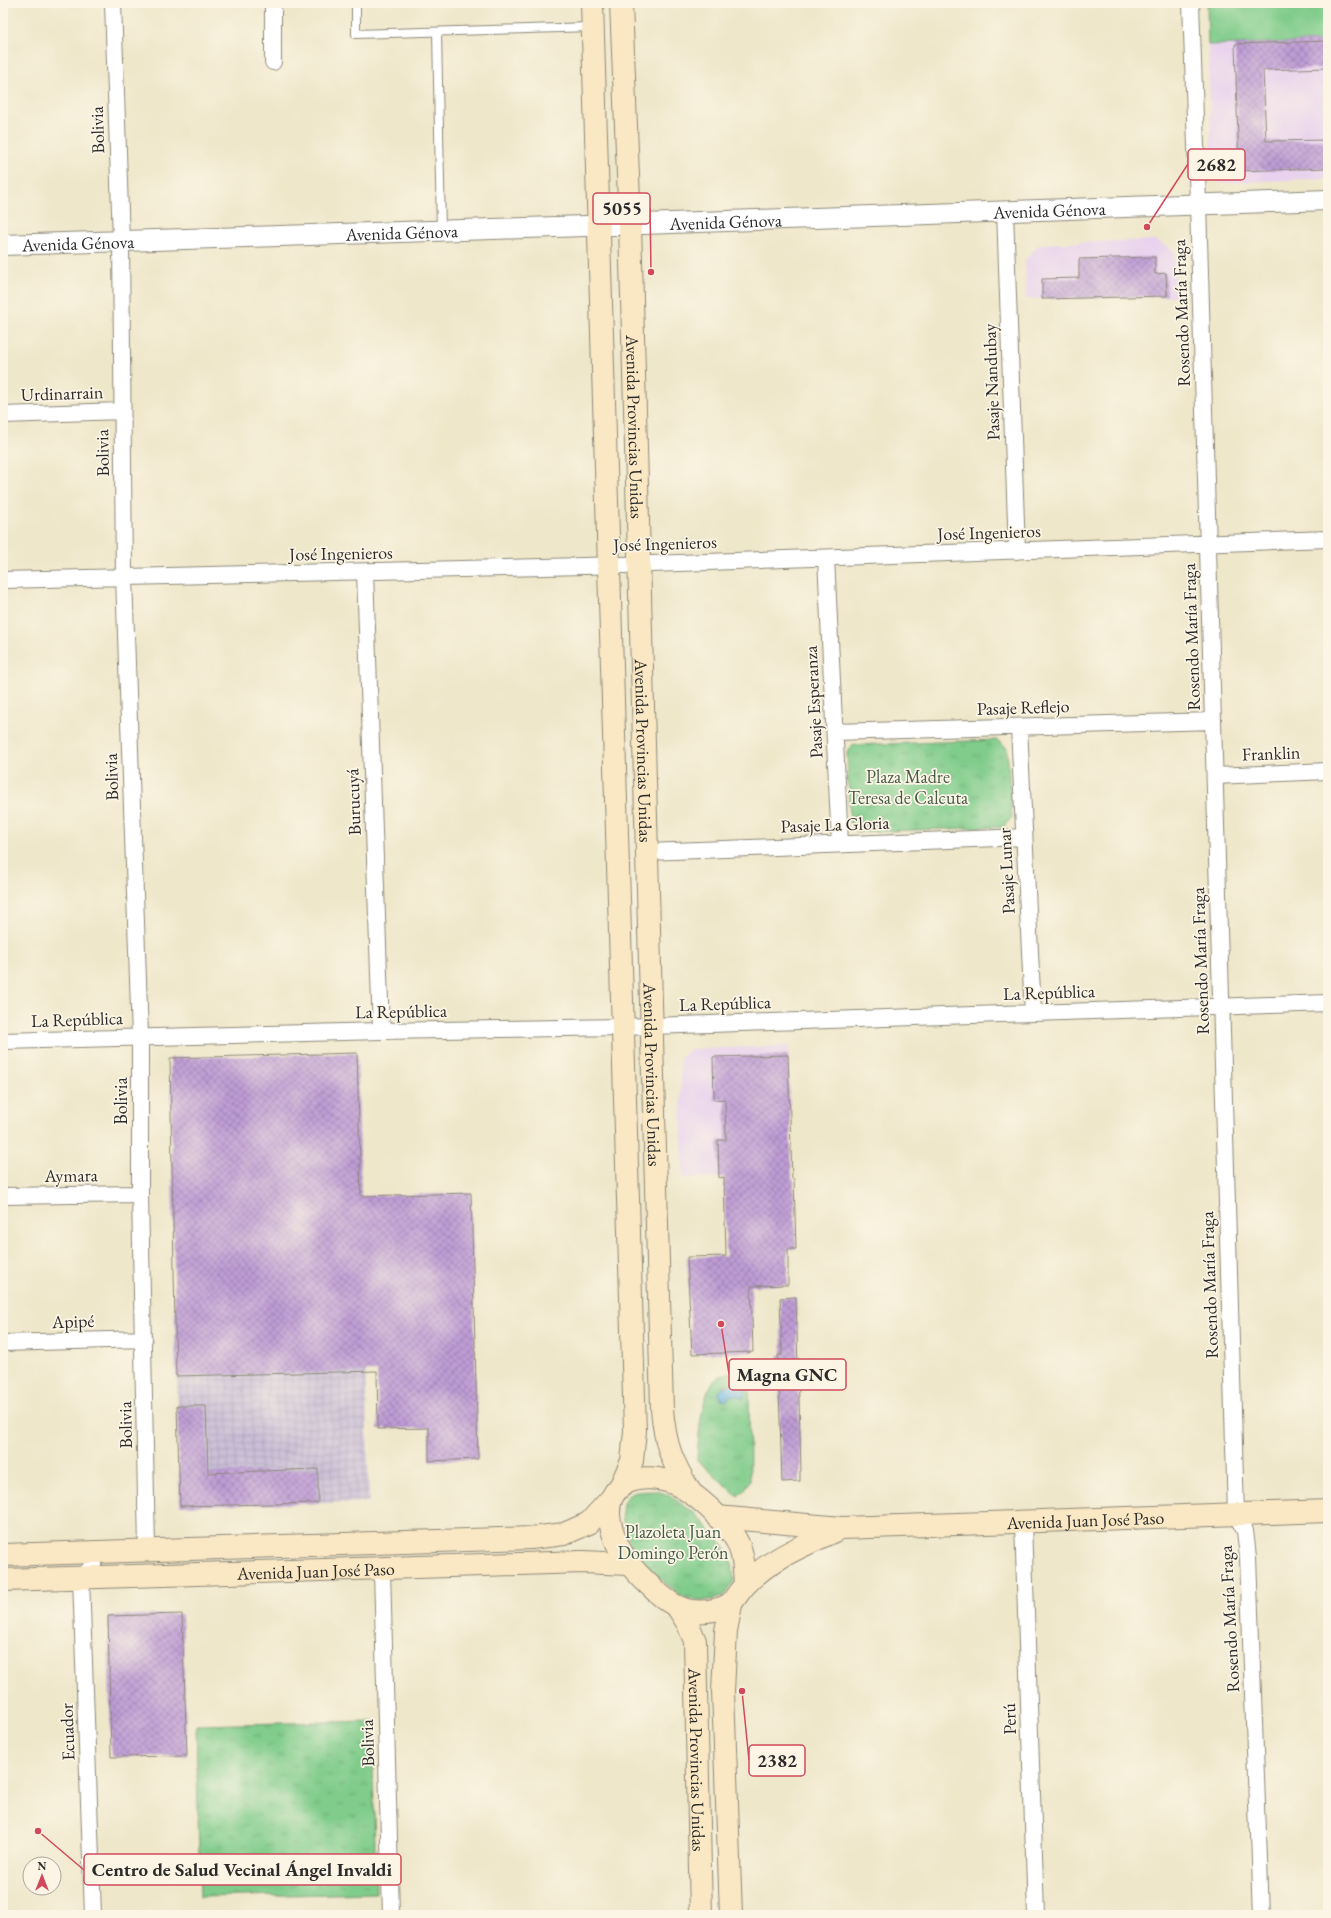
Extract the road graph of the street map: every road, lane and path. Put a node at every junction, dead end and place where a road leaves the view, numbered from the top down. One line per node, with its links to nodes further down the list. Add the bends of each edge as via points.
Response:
1 (113, 3): 16 (street, Bolivia)
2 (273, 3): 9 (street)
3 (356, 3): 8 (lane, via 356,34)
4 (592, 3): 7 (main road, Avenida Provincias Unidas)
5 (621, 3): 13 (main road, Avenida Provincias Unidas)
6 (1191, 3): 11 (street, Rosendo María Fraga)
7 (593, 27): 8 (lane); 14 (main road, Avenida Provincias Unidas)
8 (437, 32): 15 (lane)
9 (273, 62)
10 (1328, 200): 11 (street, Avenida Génova)
11 (1198, 204): 12 (street, Avenida Génova); 21 (street, Rosendo María Fraga)
12 (1005, 211): 13 (street, Avenida Génova); 22 (street, Pasaje Nandubay)
13 (630, 225): 14 (street, Avenida Génova); 25 (main road, Avenida Provincias Unidas)
14 (598, 226): 15 (street, Avenida Génova); 24 (main road, Avenida Provincias Unidas)
15 (441, 231): 16 (street, Avenida Génova)
16 (121, 241): 17 (street, Avenida Génova); 18 (street, Bolivia)
17 (3, 245)
18 (122, 411): 19 (street, Urdinarrain); 27 (street, Bolivia)
19 (3, 415)
20 (1328, 539): 21 (street, José Ingenieros)
21 (1208, 544): 22 (street, José Ingenieros); 29 (street, Rosendo María Fraga)
22 (1017, 551): 23 (street, José Ingenieros)
23 (826, 558): 25 (street, José Ingenieros); 31 (street, Pasaje Esperanza)
24 (608, 565): 25 (street, José Ingenieros); 26 (street, José Ingenieros); 41 (main road, Avenida Provincias Unidas)
25 (638, 565): 36 (main road, Avenida Provincias Unidas)
26 (365, 572): 27 (street, José Ingenieros); 42 (street, Burucuyá)
27 (124, 577): 28 (street, José Ingenieros); 43 (street, Bolivia)
28 (3, 580)
29 (1213, 721): 30 (street, Pasaje Reflejo); 33 (street, Rosendo María Fraga)
30 (1019, 727): 31 (street, Pasaje Reflejo); 34 (street, Pasaje Lunar)
31 (835, 732): 35 (street, Pasaje Esperanza)
32 (1328, 771): 33 (street, Franklin)
33 (1215, 776): 38 (street, Rosendo María Fraga)
34 (1024, 837): 35 (street, Pasaje La Gloria); 39 (street, Pasaje Lunar)
35 (840, 844): 36 (street, Pasaje La Gloria)
36 (648, 852): 40 (main road, Avenida Provincias Unidas)
37 (1328, 1003): 38 (street, La República)
38 (1221, 1006): 39 (street, La República); 52 (street, Rosendo María Fraga)
39 (1033, 1013): 40 (street, La República)
40 (652, 1026): 41 (street, La República); 50 (main road, Avenida Provincias Unidas, via 664,1434 674,1464)
41 (622, 1027): 42 (street, La República); 49 (main road, Avenida Provincias Unidas, via 635,1431 632,1461)
42 (381, 1031): 43 (street, La República)
43 (140, 1037): 44 (street, La República); 45 (street, Bolivia)
44 (3, 1041)
45 (140, 1194): 46 (street, Aymara); 47 (street, Bolivia)
46 (3, 1196)
47 (144, 1339): 48 (street, Apipé); 56 (street, Bolivia)
48 (3, 1343)
49 (615, 1493): 50 (main road, via 639,1479 657,1479 675,1484); 56 (main road, Avenida Juan José Paso, via 589,1524 564,1534 530,1538); 59 (main road, via 609,1518 612,1534)
50 (690, 1493): 53 (main road)
51 (1328, 1511): 52 (main road, Avenida Juan José Paso)
52 (1236, 1514): 54 (main road, Avenida Juan José Paso); 71 (street, Rosendo María Fraga, via 1245,1531 1248,1557)
53 (718, 1517): 55 (main road, Avenida Juan José Paso); 63 (main road, via 736,1538 744,1561)
54 (1023, 1522): 55 (main road, Avenida Juan José Paso); 70 (street, Perú)
55 (842, 1528): 63 (main road, Avenida Juan José Paso, via 777,1559)
56 (148, 1550): 57 (main road, Avenida Juan José Paso)
57 (93, 1553): 58 (main road, Avenida Juan José Paso); 61 (street, via 92,1566)
58 (3, 1555)
59 (628, 1564): 60 (main road, Avenida Juan José Paso, via 583,1562); 65 (main road)
60 (382, 1569): 61 (main road, Avenida Juan José Paso); 67 (street, Bolivia)
61 (81, 1578): 62 (main road, Avenida Juan José Paso); 66 (street, Ecuador)
62 (3, 1580)
63 (745, 1585): 64 (main road)
64 (730, 1605): 65 (main road, via 696,1612); 69 (main road, Avenida Provincias Unidas, via 726,1631 724,1691)
65 (678, 1608): 68 (main road, Avenida Provincias Unidas, via 695,1641)
66 (93, 1915)
67 (391, 1915)
68 (701, 1915)
69 (731, 1915)
70 (1036, 1915)
71 (1261, 1915)

